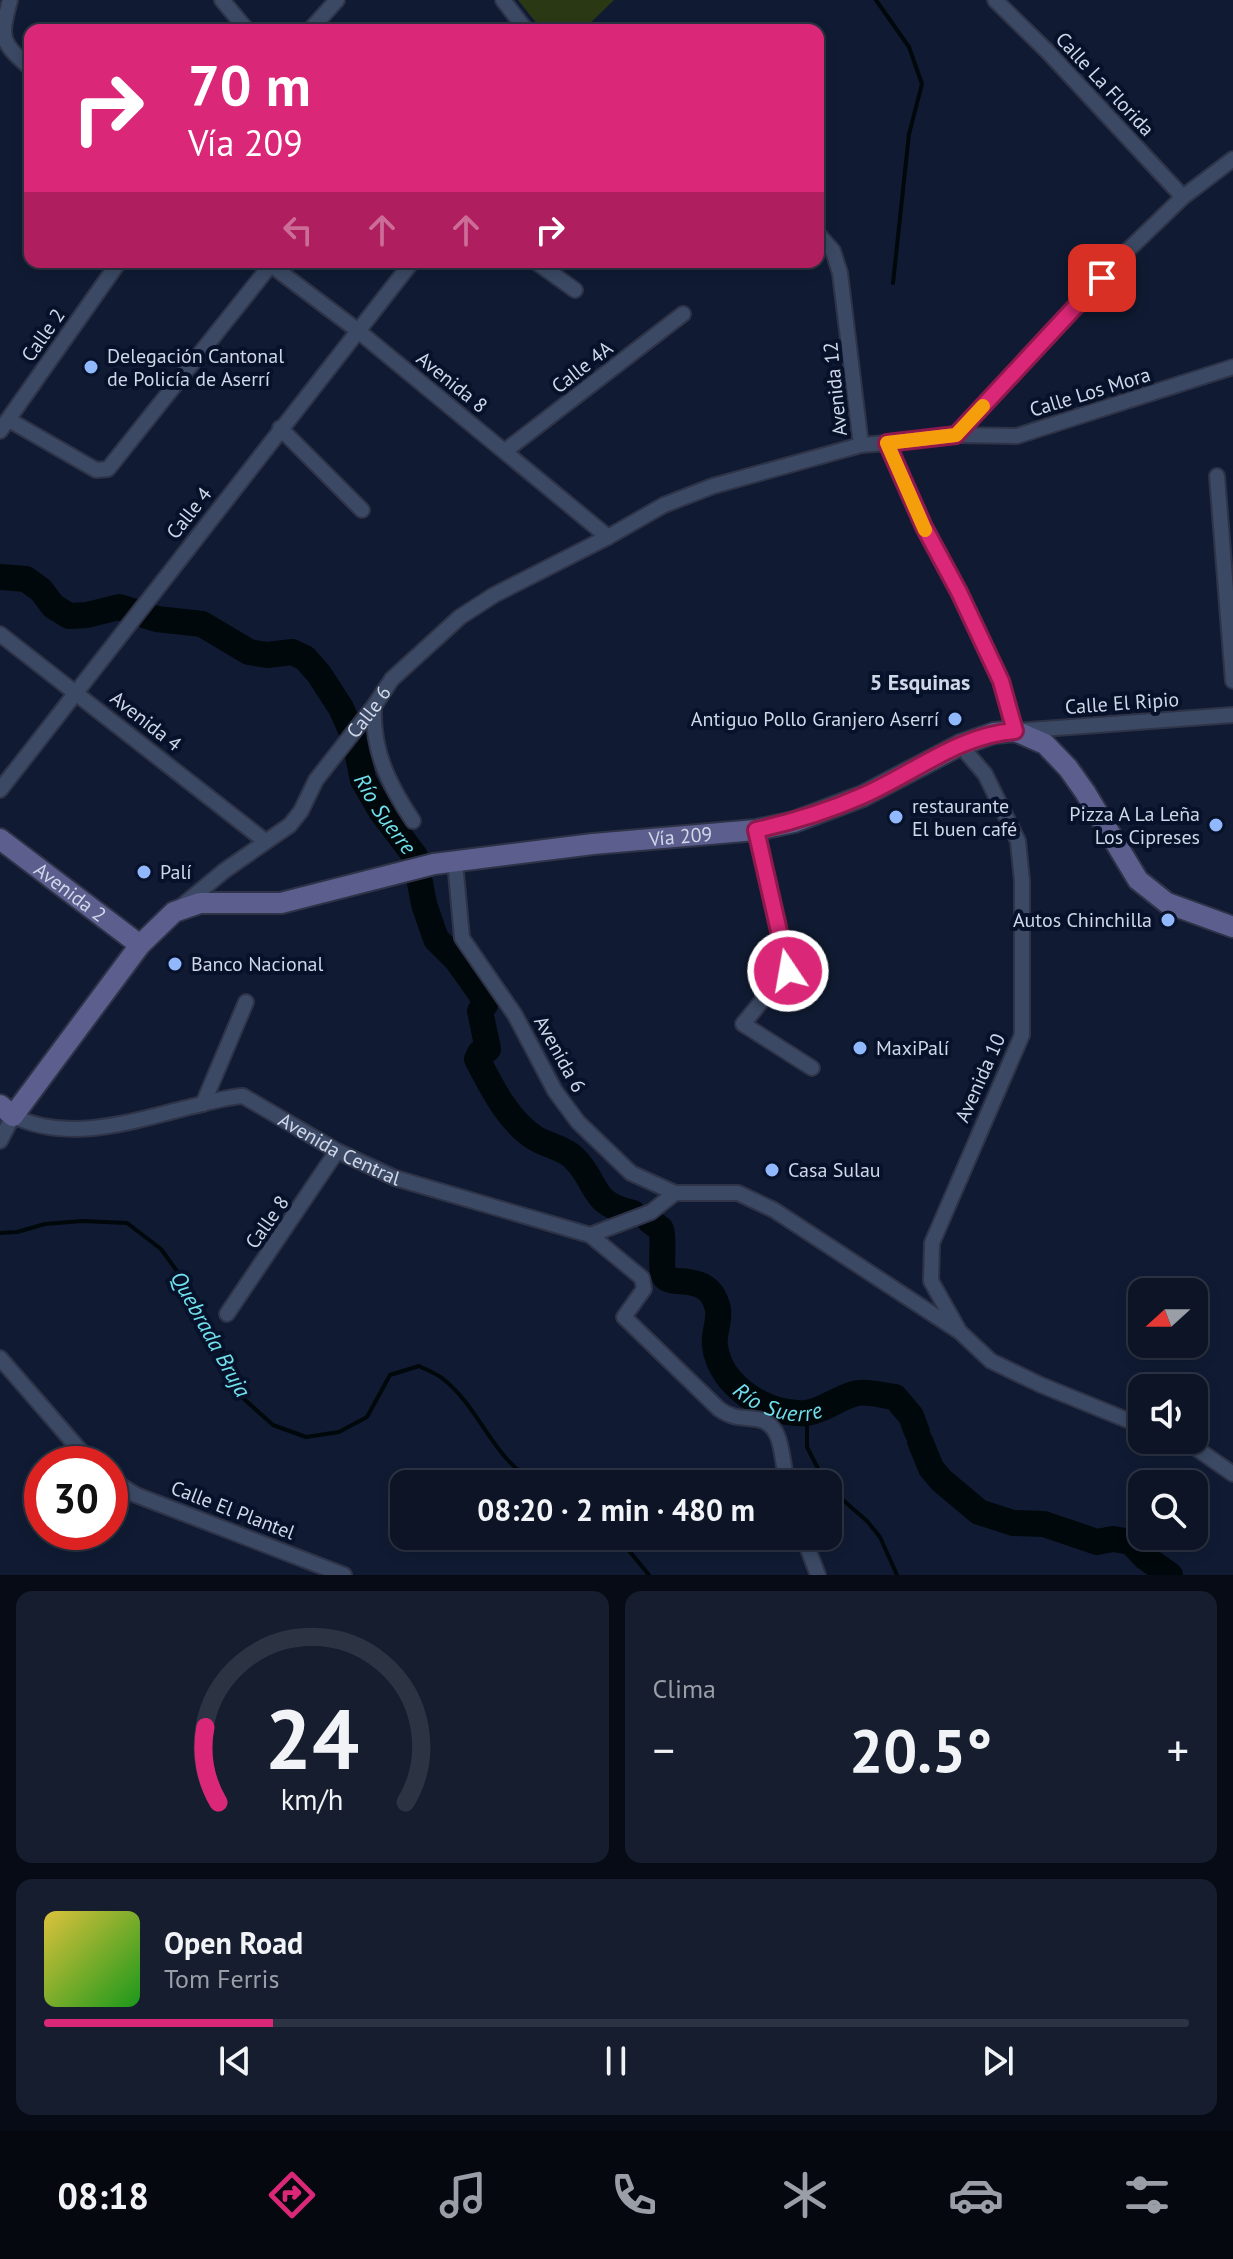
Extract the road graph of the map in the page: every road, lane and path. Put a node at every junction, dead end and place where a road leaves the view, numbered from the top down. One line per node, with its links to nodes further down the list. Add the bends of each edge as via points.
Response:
1 (10, 0): 9 (street)
2 (222, 0): 6 (street)
3 (337, 0): 7 (street)
4 (503, 0): 8 (street)
5 (995, 0): 12 (street, Calle La Florida)
6 (242, 24)
7 (315, 24)
8 (521, 24)
9 (2, 47): 10 (street)
10 (24, 64)
11 (1233, 159): 12 (street)
12 (1183, 197): 25 (street)
13 (824, 241): 27 (street, Avenida 12, via 840,273)
14 (115, 268): 23 (street, Calle 2)
15 (266, 268): 23 (street, via 108,469 96,470)
16 (276, 268): 21 (street, Avenida 8)
17 (407, 268): 21 (street, Calle 4)
18 (544, 268): 19 (street)
19 (575, 290)
20 (683, 314): 28 (street, Calle 4A)
21 (357, 330): 24 (street, Calle 4); 28 (street, Avenida 8)
22 (1233, 367): 25 (street, Calle Los Mora, via 1017,436)
23 (4, 426)
24 (280, 428): 30 (street); 34 (street, Calle 4)
25 (956, 435): 26 (street, Calle Los Mora)
26 (887, 443): 27 (street, Avenida 12); 37 (street, via 1001,681)
27 (861, 445): 31 (street, Calle 6, via 713,486 664,505)
28 (505, 451): 31 (street, Avenida 8)
29 (1217, 476): 33 (street)
30 (362, 510)
31 (608, 537): 35 (street, Calle 6, via 460,617 392,679)
32 (0, 634): 34 (street, Avenida 4)
33 (1233, 681)
34 (77, 692): 39 (street, Calle 4); 43 (street, Avenida 4)
35 (374, 706): 40 (street, via 375,744 382,765); 43 (street, Calle 6, via 316,780 290,825)
36 (1233, 715): 37 (street, Calle El Ripio)
37 (1015, 731): 38 (main road, Vía 209); 46 (main road, via 1045,744 1068,768 1138,880 1167,903)
38 (960, 745): 41 (main road, Vía 209, via 863,796); 57 (street, Avenida 10, via 985,774 1018,841 1022,881 1022,1035 932,1243 931,1281)
39 (0, 790)
40 (413, 821)
41 (756, 830): 44 (main road, Vía 209); 49 (street, via 788,969 743,1024)
42 (0, 839): 47 (main road, Avenida 2)
43 (265, 841): 45 (street, Calle 6)
44 (455, 862): 45 (main road, Vía 209, via 281,903 200,903); 54 (street, Avenida 6, via 462,938 515,1015 555,1091 578,1122 631,1173)
45 (174, 912): 47 (main road, Calle 6)
46 (1233, 927)
47 (140, 945): 51 (main road, Calle 6)
48 (246, 1002): 50 (street)
49 (812, 1068)
50 (203, 1104): 51 (street, Avenida Central, via 110,1126 59,1130 30,1124); 53 (street, Avenida Central, via 250,1099)
51 (7, 1110): 52 (street, Calle 6)
52 (0, 1141)
53 (337, 1151): 55 (street, Avenida Central, via 395,1178); 56 (street, Calle 8)
54 (675, 1193): 55 (street, via 651,1212); 57 (street, Avenida 6, via 738,1193 774,1210)
55 (590, 1235): 62 (street, via 642,1278 644,1289 624,1317 719,1409 730,1417 762,1420 775,1430)
56 (227, 1314)
57 (960, 1332): 59 (street, via 991,1361)
58 (0, 1358): 60 (street)
59 (1128, 1420)
60 (76, 1446)
61 (1204, 1454): 63 (street)
62 (784, 1470)
63 (1233, 1474)
64 (128, 1490): 66 (street, Calle El Plantel)
65 (808, 1550): 67 (street)
66 (344, 1575)
67 (818, 1575)

